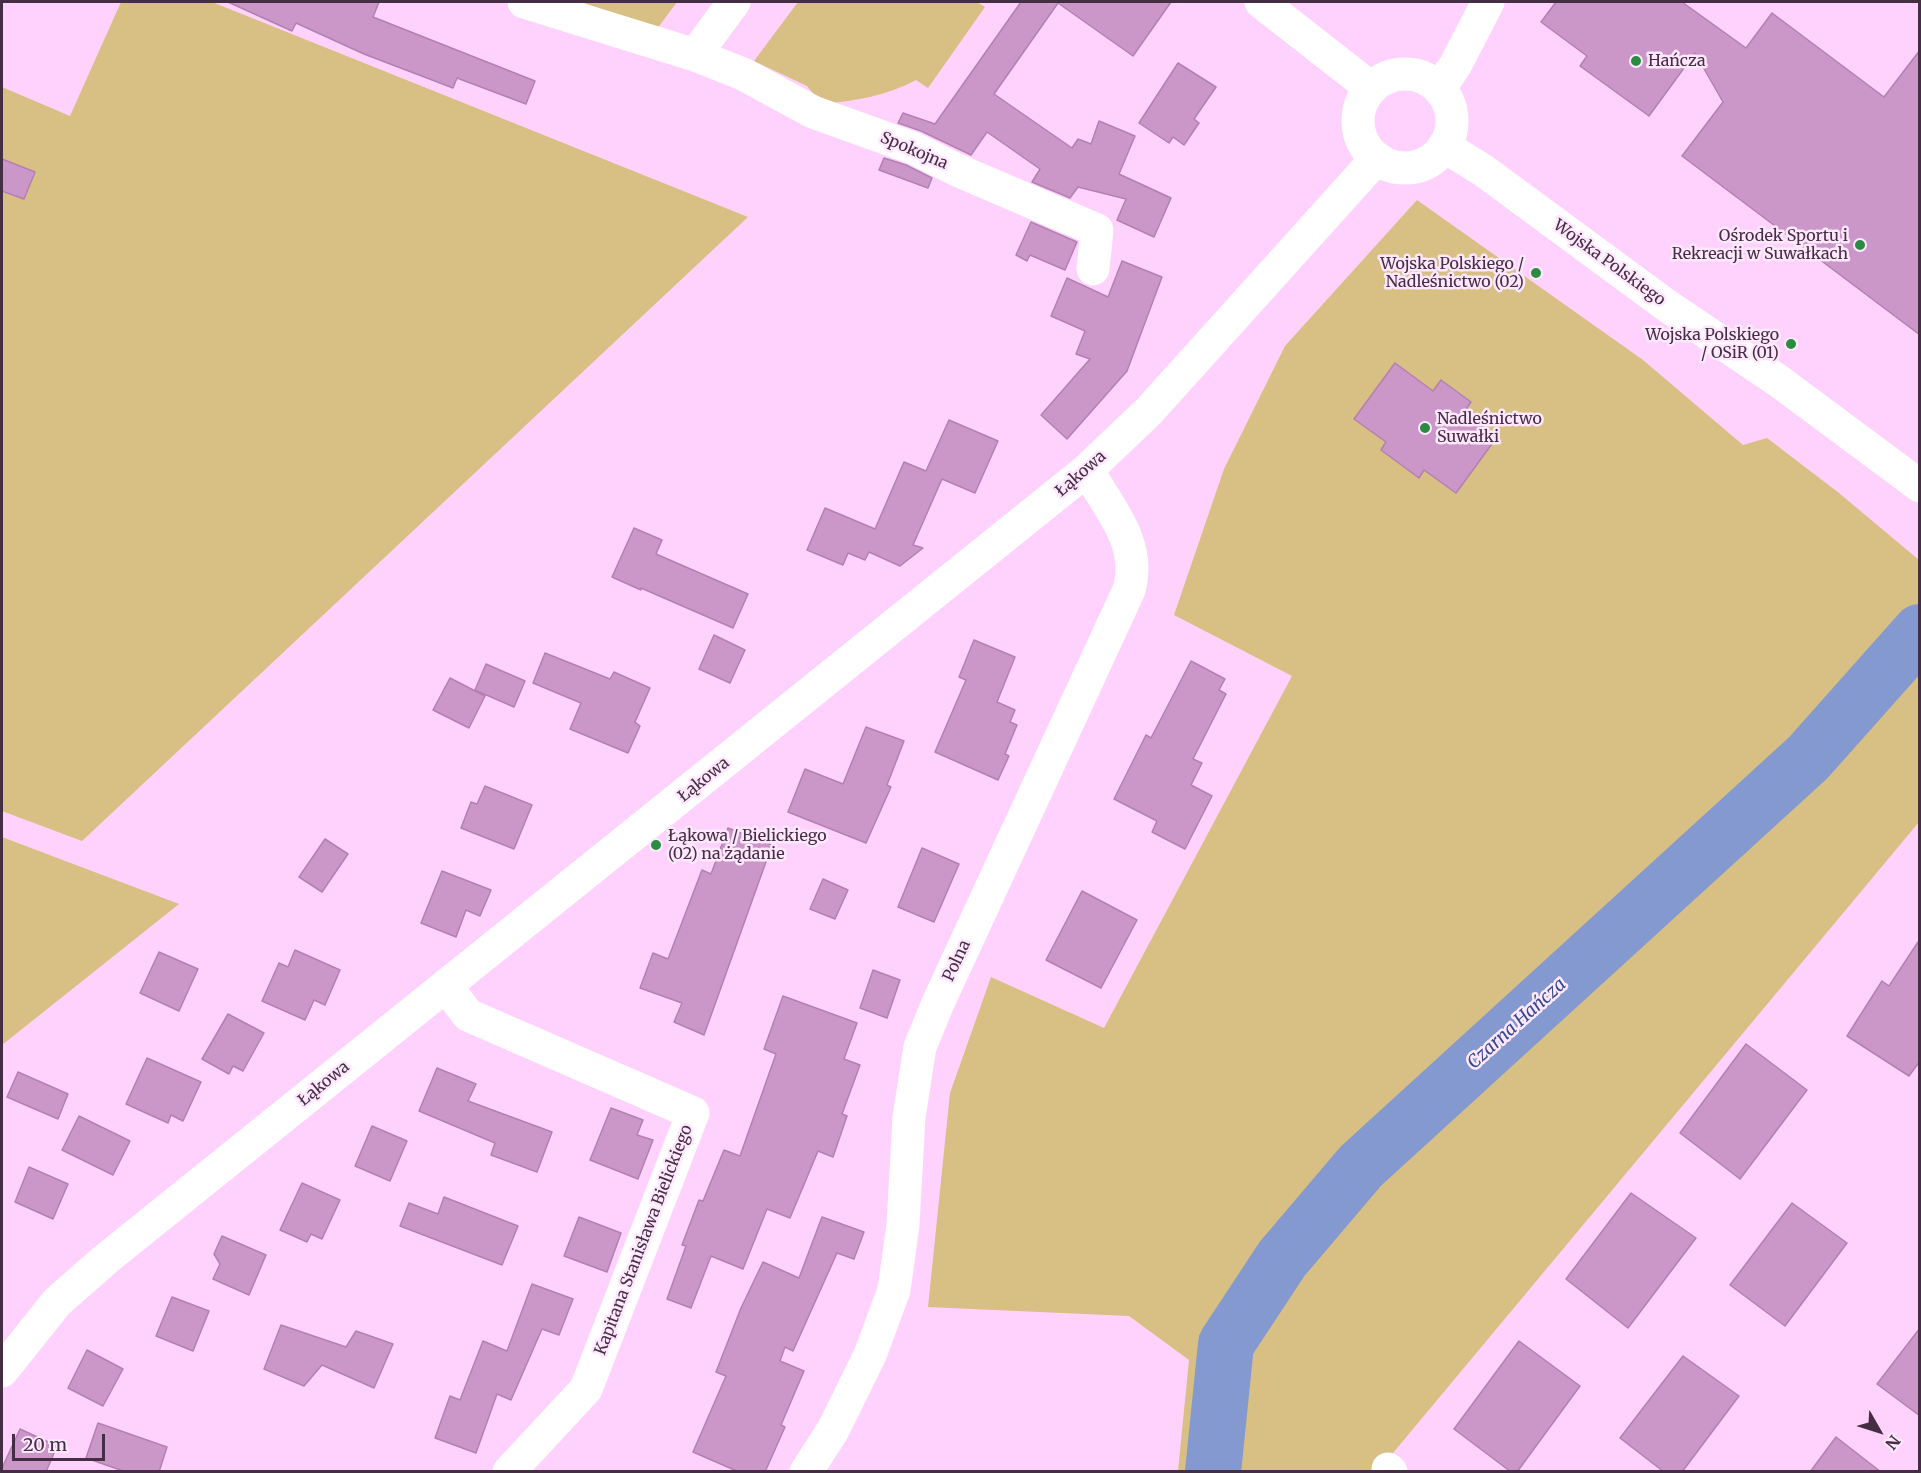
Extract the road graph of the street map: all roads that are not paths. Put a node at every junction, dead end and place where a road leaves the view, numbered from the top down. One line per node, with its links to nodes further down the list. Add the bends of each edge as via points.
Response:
1 (524, 2): 5 (street, Spokojna)
2 (734, 2): 5 (street)
3 (1261, 2): 6 (street)
4 (1488, 2): 7 (street)
5 (695, 55): 10 (street, Spokojna, via 743,74 813,112 913,148 1097,230)
6 (1371, 88): 7 (street, via 1397,75 1412,74); 9 (street, via 1358,114 1358,129 1363,143)
7 (1439, 89): 8 (street, via 1452,118)
8 (1444, 146): 9 (street, via 1431,160 1417,166 1401,168); 12 (street, Wojska Polskiego, via 1780,382)
9 (1377, 158): 11 (street, Łąkowa, via 1173,385)
10 (1093, 269)
11 (1087, 470): 13 (street, Łąkowa); 16 (street, Polna, via 1131,549 1134,565 1129,590 920,1047 909,1118 903,1225 894,1290 870,1355 833,1430)
12 (1920, 486)
13 (446, 986): 14 (street, Łąkowa, via 106,1259 57,1302); 15 (street, Kapitana Stanisława Bielickiego, via 468,1015 693,1113 586,1389)
14 (2, 1371)
15 (509, 1472)
16 (806, 1472)

